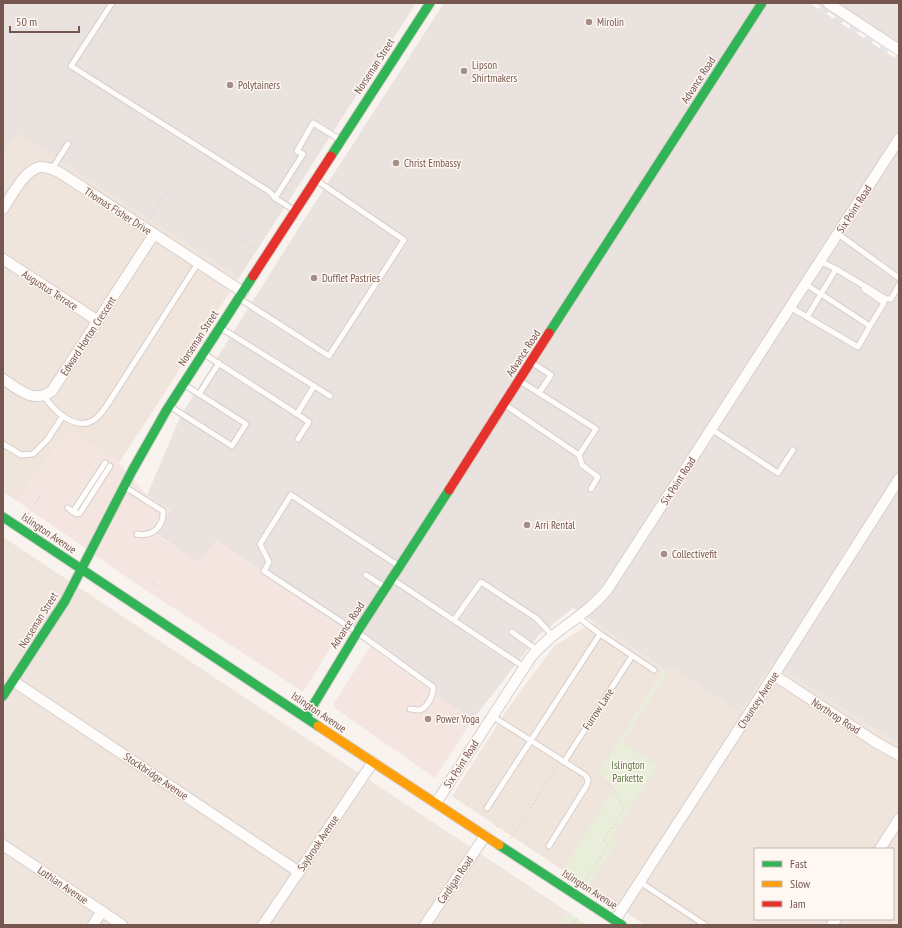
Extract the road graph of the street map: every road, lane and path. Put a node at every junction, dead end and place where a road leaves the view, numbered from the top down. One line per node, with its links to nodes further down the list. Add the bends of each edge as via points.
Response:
1 (112, 3): 12 (lane, via 71,66 270,192)
2 (429, 3): 7 (street, Norseman Street)
3 (762, 3): 36 (street, Advance Road)
4 (828, 3): 5 (street)
5 (899, 50)
6 (899, 139): 17 (street, Six Point Road)
7 (341, 140): 10 (street, Norseman Street); 12 (lane, via 313,123 297,151 303,154)
8 (68, 144): 9 (lane)
9 (52, 169): 13 (street, via 33,169 22,180); 16 (street, Thomas Fisher Drive)
10 (315, 180): 14 (street, Norseman Street); 29 (lane, via 404,240 396,253 329,356)
11 (167, 191): 15 (path)
12 (275, 198): 14 (lane)
13 (3, 209)
14 (295, 211): 29 (street, Norseman Street)
15 (147, 222)
16 (154, 234): 22 (street, Thomas Fisher Drive); 32 (street, Edward Horton Crescent)
17 (838, 234): 21 (street, Six Point Road); 24 (lane)
18 (240, 238): 19 (path)
19 (256, 249)
20 (3, 259): 32 (street, Augustus Terrace)
21 (820, 261): 23 (lane); 26 (street, Six Point Road)
22 (198, 263): 29 (street, Thomas Fisher Drive); 49 (lane, via 99,416 84,424)
23 (836, 269): 25 (lane); 28 (lane)
24 (899, 278)
25 (860, 283): 27 (lane, via 891,299); 33 (lane, via 864,289 884,303)
26 (805, 284): 28 (lane); 30 (street, Six Point Road)
27 (899, 285)
28 (821, 294): 31 (lane); 33 (lane)
29 (241, 295): 34 (street, Norseman Street)
30 (790, 307): 31 (lane); 50 (street, Six Point Road)
31 (807, 317): 33 (lane, via 858,347)
32 (98, 321): 44 (street, Edward Horton Crescent, via 55,388)
33 (870, 326)
34 (220, 327): 35 (street, Norseman Street); 41 (lane)
35 (203, 353): 37 (lane); 40 (street, Norseman Street)
36 (531, 362): 39 (street, Advance Road); 42 (lane, via 551,375)
37 (219, 363): 43 (lane); 48 (lane)
38 (3, 380): 44 (street, via 32,397)
39 (520, 380): 42 (lane); 46 (street, Advance Road)
40 (183, 384): 43 (lane); 47 (street, Norseman Street)
41 (314, 386): 45 (lane); 48 (lane)
42 (539, 392): 54 (lane, via 596,429)
43 (199, 394): 47 (lane, via 246,424 232,446)
44 (44, 396): 49 (lane, via 51,407)
45 (330, 396)
46 (504, 404): 54 (lane); 64 (street, Advance Road)
47 (169, 406): 57 (street, Norseman Street)
48 (297, 414): 51 (lane, via 309,422)
49 (63, 416): 52 (lane, via 47,440 33,454 21,455)
50 (711, 429): 53 (lane, via 778,473); 71 (street, Six Point Road, via 607,590)
51 (298, 440)
52 (3, 444)
53 (793, 450)
54 (578, 456): 58 (lane, via 582,465 598,477)
55 (108, 465): 60 (lane, via 73,512)
56 (899, 478): 81 (street, Chauncey Avenue)
57 (124, 486): 63 (lane, via 163,511 164,517 155,532 145,536); 65 (street, Norseman Street)
58 (591, 489)
59 (43, 492): 61 (path)
60 (68, 508)
61 (28, 514)
62 (3, 517): 65 (street, Islington Avenue)
63 (137, 534)
64 (399, 567): 67 (street, Advance Road); 73 (lane, via 291,495 260,544 269,562 264,571)
65 (81, 569): 82 (street, Norseman Street, via 65,601); 86 (street, Islington Avenue)
66 (366, 575): 70 (lane)
67 (391, 579): 70 (street, Advance Road); 72 (lane)
68 (152, 582): 69 (path)
69 (162, 588)
70 (386, 588): 73 (street, Advance Road)
71 (579, 618): 75 (lane); 76 (street, Six Point Road)
72 (454, 620): 76 (lane, via 481,582 536,618); 79 (lane)
73 (357, 632): 84 (lane, via 433,687 430,700 425,706 420,710); 86 (street, Advance Road)
74 (512, 632): 77 (lane)
75 (600, 634): 78 (lane); 87 (lane)
76 (552, 635): 77 (street, Six Point Road)
77 (537, 650): 79 (street, Six Point Road)
78 (632, 656): 80 (lane); 89 (lane, Furrow Lane)
79 (524, 667): 85 (street, Six Point Road)
80 (654, 670)
81 (774, 675): 88 (street, Northrop Road); 107 (street, Chauncey Avenue)
82 (13, 681): 83 (street, Norseman Street); 106 (street, Stockbridge Avenue)
83 (3, 696)
84 (410, 709)
85 (492, 716): 87 (lane); 93 (street, Six Point Road)
86 (306, 717): 90 (street, Islington Avenue)
87 (530, 741): 89 (lane); 95 (lane)
88 (899, 755)
89 (563, 761): 91 (lane); 99 (path)
90 (373, 762): 93 (street, Islington Avenue); 106 (street, Saybrook Avenue)
91 (588, 779): 104 (lane, via 587,785); 108 (path, via 596,777 606,782 618,795 624,810 604,841 608,844)
92 (470, 801): 94 (path)
93 (436, 803): 100 (street, Islington Avenue)
94 (466, 806)
95 (487, 808)
96 (899, 819): 105 (street)
97 (501, 821): 98 (path)
98 (497, 827)
99 (516, 831)
100 (485, 836): 111 (street, Islington Avenue); 115 (street, Cardigan Road)
101 (529, 840): 103 (path)
102 (3, 845): 109 (street, Lothian Avenue)
103 (525, 845)
104 (549, 846)
105 (881, 848)
106 (299, 872): 114 (street, Saybrook Avenue)
107 (640, 882): 111 (street, Chauncey Avenue); 117 (lane)
108 (583, 884)
109 (102, 911): 112 (street); 113 (street, Lothian Avenue)
110 (579, 917): 116 (path)
111 (618, 923)
112 (93, 925)
113 (122, 925)
114 (263, 925)
115 (426, 925)
116 (572, 925)
117 (705, 925)

